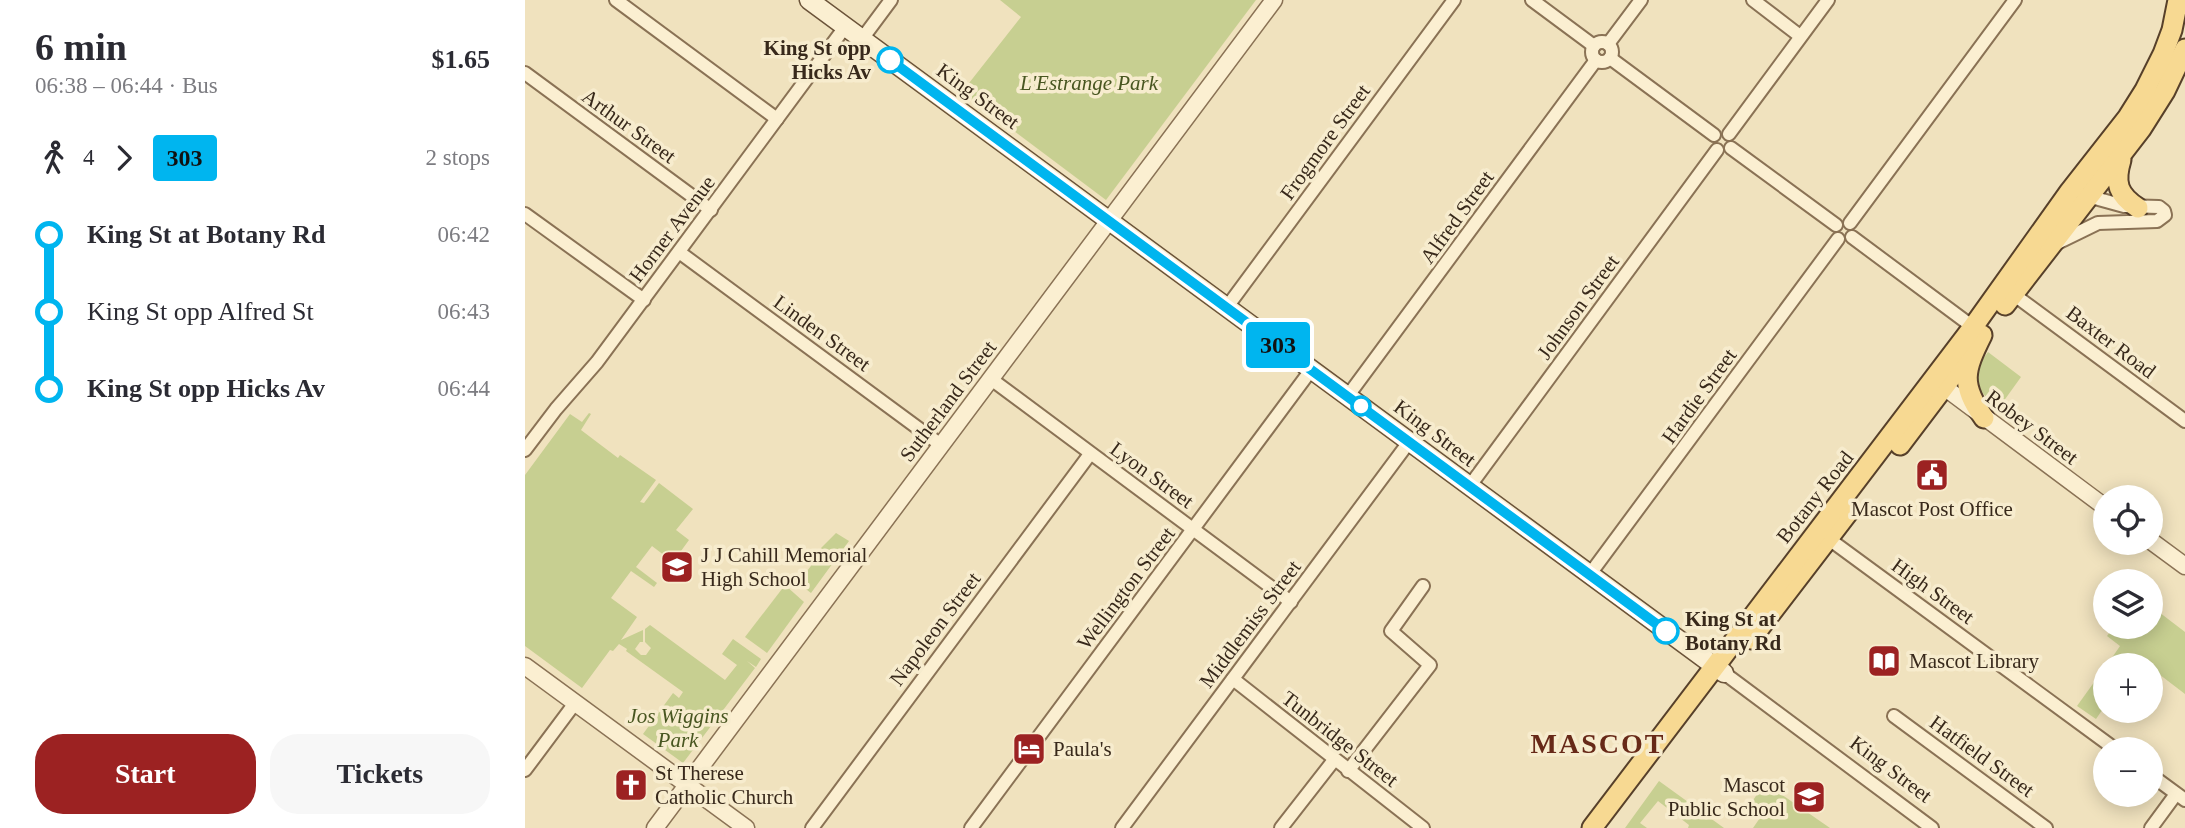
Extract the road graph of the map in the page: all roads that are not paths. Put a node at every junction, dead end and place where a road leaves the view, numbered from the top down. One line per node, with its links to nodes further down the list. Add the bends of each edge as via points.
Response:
1 (616, 0): 22 (street)
2 (809, 0): 14 (main road, King Street)
3 (891, 0): 16 (street)
4 (1274, 0): 32 (street, Sutherland Street)
5 (1454, 0): 41 (street, Frogmore Street)
6 (1532, 0): 17 (street)
7 (1640, 0): 19 (street)
8 (1753, 0): 15 (street)
9 (1828, 0): 15 (street)
10 (2015, 0): 33 (street)
11 (2169, 0): 13 (main road)
12 (2178, 0): 13 (main road, Botany Road)
13 (2177, 18): 28 (main road, Botany Road, via 2155,72)
14 (845, 27): 16 (main road, King Street); 22 (street, Horner Avenue)
15 (1800, 36): 23 (street)
16 (862, 39): 32 (main road, King Street)
17 (1594, 46): 19 (street, via 1602,42); 20 (street)
18 (2185, 49): 27 (main road, Botany Road, via 2155,108)
19 (1609, 51): 20 (street, via 1602,62); 24 (street)
20 (1597, 60): 46 (street, Alfred Street)
21 (525, 73): 30 (street, Arthur Street)
22 (777, 119): 30 (street, Horner Avenue)
23 (1729, 134): 24 (street, via 1720,131); 25 (street)
24 (1714, 135): 26 (street)
25 (1731, 148): 26 (street); 34 (street)
26 (1717, 150): 53 (street, Johnson Street)
27 (2123, 152): 28 (main road, Botany Road); 29 (main road, via 2116,183 2122,196)
28 (2079, 194): 29 (street); 37 (main road, Botany Road); 42 (main road, Botany Road)
29 (2139, 208): 37 (street, via 2161,208 2165,215 2157,221 2098,223)
30 (711, 209): 38 (street, Horner Avenue)
31 (525, 214): 40 (street)
32 (1109, 221): 41 (main road, King Street); 44 (street, Sutherland Street)
33 (1850, 223): 34 (street); 35 (street)
34 (1836, 225): 36 (street, via 1833,233)
35 (1852, 237): 36 (street); 42 (street)
36 (1838, 239): 59 (street, Hardie Street)
37 (2049, 248): 39 (main road, Botany Road)
38 (679, 252): 40 (street, Horner Avenue); 50 (street, Linden Street)
39 (2013, 293): 42 (main road, Botany Road); 48 (street, Baxter Road)
40 (644, 300): 51 (street, Horner Avenue)
41 (1227, 307): 43 (main road, King Street)
42 (1977, 331): 45 (main road, Botany Road); 47 (main road, via 1966,376 1968,391)
43 (1311, 370): 46 (main road, King Street); 55 (street, Wellington Street)
44 (991, 379): 50 (street, Sutherland Street); 52 (street, Lyon Street)
45 (1939, 383): 47 (street, Robey Street); 56 (main road, Botany Road); 63 (main road, Botany Road)
46 (1347, 397): 49 (main road, King Street)
47 (1984, 418): 54 (street, Robey Street)
48 (2185, 421)
49 (1409, 442): 53 (main road, King Street); 61 (street, Middlemiss Street)
50 (941, 445): 72 (street, Sutherland Street)
51 (525, 450)
52 (1090, 454): 55 (street, Lyon Street); 76 (street, Napoleon Street)
53 (1469, 487): 59 (main road, King Street)
54 (2093, 498)
55 (1193, 530): 61 (street, Lyon Street); 77 (street, Wellington Street)
56 (1829, 539): 63 (main road, Botany Road); 67 (street, High Street)
57 (2163, 550): 58 (street)
58 (2185, 566)
59 (1590, 574): 63 (main road, King Street)
60 (1423, 586): 70 (street, via 1391,631 1430,665)
61 (1291, 602): 64 (street, Middlemiss Street)
62 (525, 666): 65 (street)
63 (1719, 670): 81 (main road, Botany Road); 82 (main road, Botany Road); 83 (street, King Street)
64 (1233, 679): 68 (street, Tunbridge Street); 78 (street, Middlemiss Street)
65 (575, 703): 69 (street); 72 (street)
66 (1894, 716): 84 (street, Hatfield Street)
67 (2099, 737)
68 (1333, 760): 70 (street, Tunbridge Street); 79 (street)
69 (525, 770)
70 (1348, 771): 80 (street, Tunbridge Street)
71 (2163, 784): 73 (street)
72 (687, 786): 74 (street, Sutherland Street); 75 (street)
73 (2181, 797): 85 (street)
74 (655, 828)
75 (746, 828)
76 (812, 828)
77 (971, 828)
78 (1122, 828)
79 (1281, 828)
80 (1423, 828)
81 (1592, 828)
82 (1605, 828)
83 (1932, 828)
84 (2046, 828)
85 (2151, 828)

